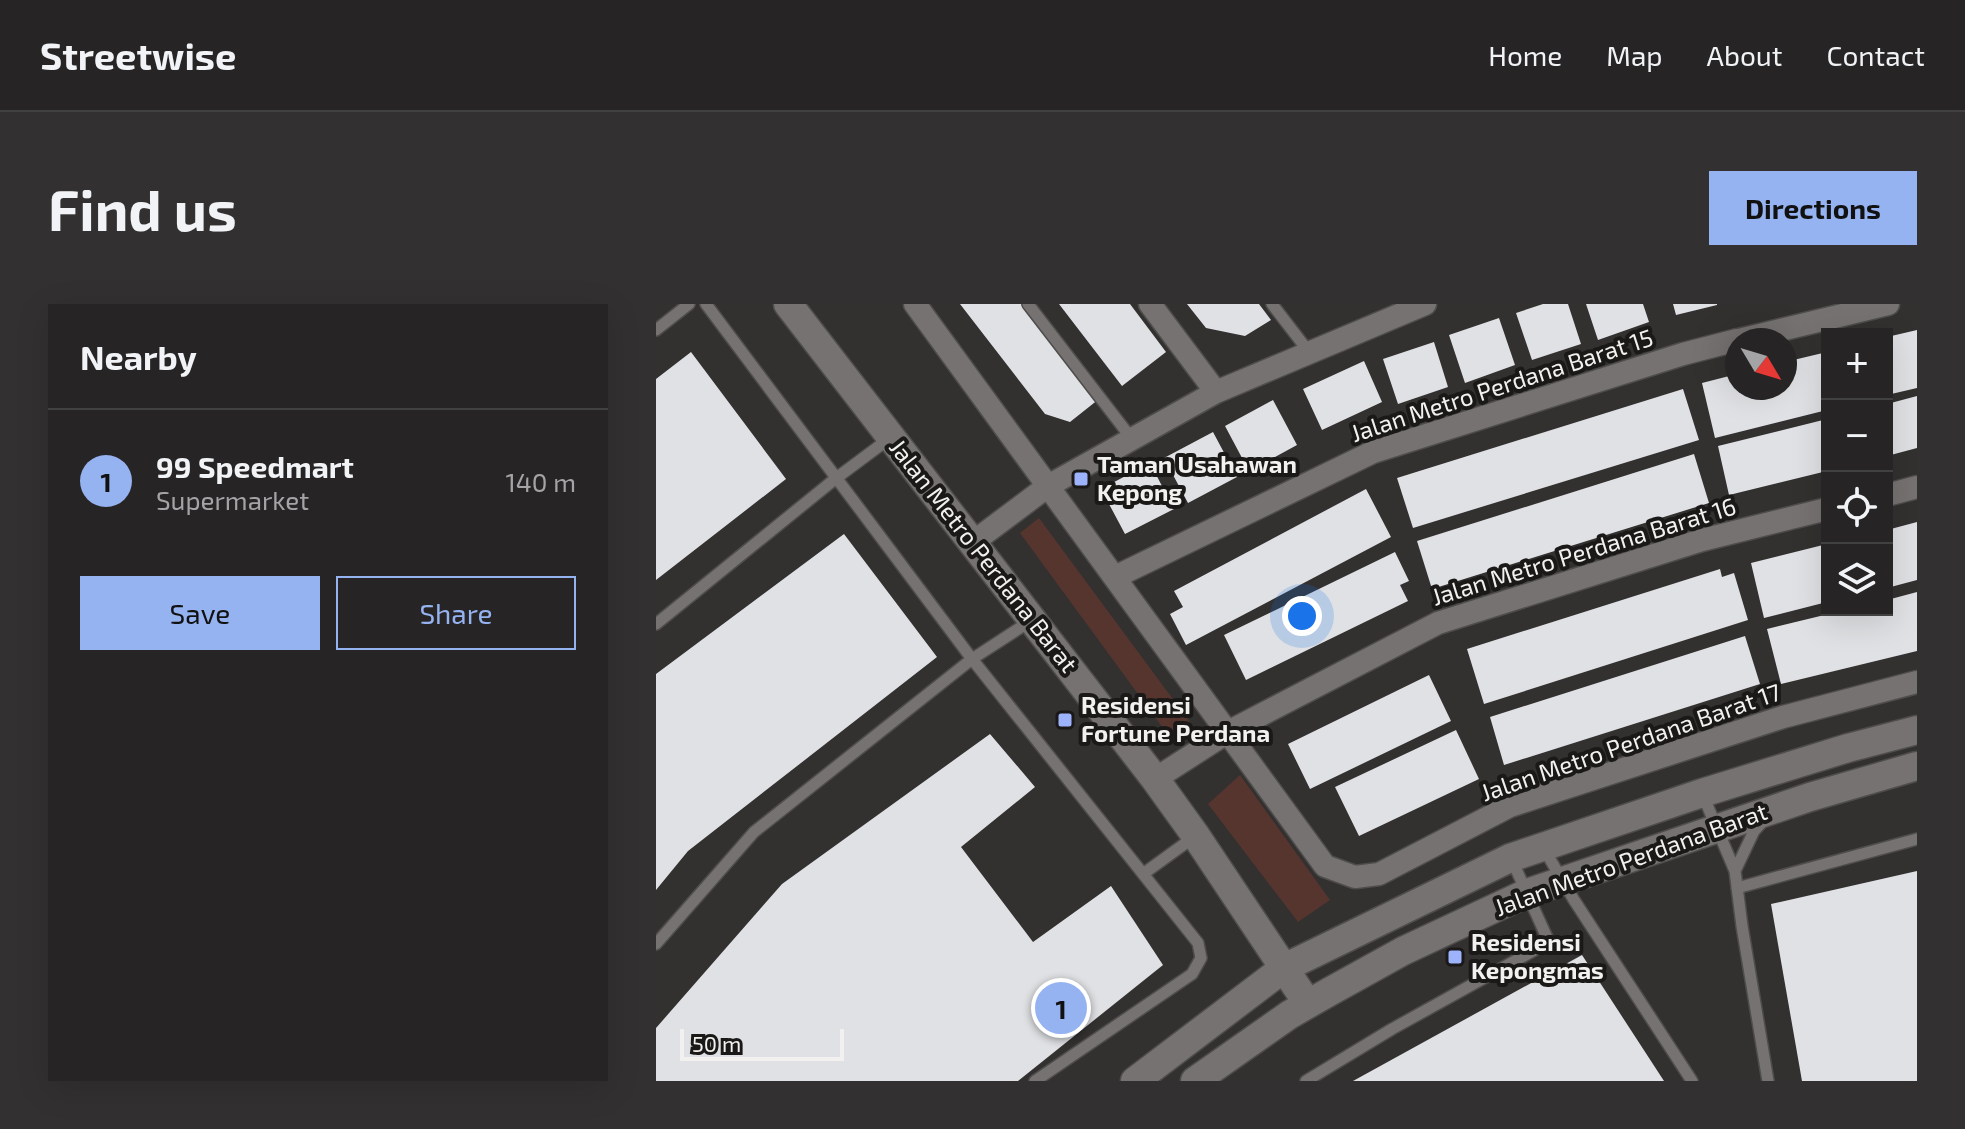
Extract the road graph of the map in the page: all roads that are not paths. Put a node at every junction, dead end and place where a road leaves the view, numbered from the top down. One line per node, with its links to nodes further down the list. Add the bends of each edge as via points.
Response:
1 (689, 304): 11 (lane)
2 (706, 304): 17 (lane)
3 (788, 304): 15 (street, Jalan Metro Perdana Barat)
4 (915, 304): 18 (street)
5 (1028, 304): 16 (lane)
6 (1150, 304): 14 (street)
7 (1272, 304): 13 (lane)
8 (1888, 304): 10 (street, Jalan Metro Perdana Barat 15)
9 (1413, 306): 13 (street)
10 (1788, 328)
11 (656, 330)
12 (1725, 343): 23 (street, Jalan Metro Perdana Barat 15, via 1373,452)
13 (1309, 352): 14 (street)
14 (1216, 392): 16 (street)
15 (891, 437): 17 (lane); 22 (street, Jalan Metro Perdana Barat)
16 (1132, 439): 18 (street)
17 (835, 479): 25 (lane); 26 (lane)
18 (1048, 486): 22 (street); 23 (street)
19 (1917, 487): 20 (street)
20 (1893, 493)
21 (1821, 510): 29 (street, Jalan Metro Perdana Barat 16, via 1702,540 1438,623)
22 (972, 543): 24 (street, Jalan Metro Perdana Barat)
23 (1115, 577): 29 (street)
24 (1032, 620): 26 (lane); 31 (street, Jalan Metro Perdana Barat)
25 (656, 624)
26 (972, 659): 40 (lane); 44 (lane, via 754,832)
27 (1917, 682): 29 (street, Jalan Metro Perdana Barat 17, via 1783,717 1510,806 1379,874 1355,877 1325,866)
28 (1917, 730): 32 (street, Jalan Metro Perdana Barat)
29 (1228, 732): 31 (street, Jalan Metro Perdana Barat 16)
30 (1917, 766): 33 (street, Jalan Metro Perdana Barat)
31 (1155, 779): 35 (street, Jalan Metro Perdana Barat)
32 (1702, 793): 34 (lane); 37 (street, Jalan Metro Perdana Barat)
33 (1810, 797): 34 (street, Jalan Metro Perdana Barat); 39 (lane, via 1764,820)
34 (1715, 828): 39 (lane); 41 (street, Jalan Metro Perdana Barat)
35 (1196, 836): 40 (lane); 45 (street, Jalan Metro Perdana Barat)
36 (1917, 839): 42 (lane)
37 (1542, 845): 38 (street, Jalan Metro Perdana Barat); 41 (lane)
38 (1510, 858): 43 (lane); 45 (street, Jalan Metro Perdana Barat)
39 (1735, 871): 42 (lane)
40 (1143, 874): 47 (lane, via 1198,943 1201,958 1192,974)
41 (1562, 880): 43 (street, Jalan Metro Perdana Barat); 51 (lane)
42 (1737, 888): 52 (lane)
43 (1527, 893): 46 (street, Jalan Metro Perdana Barat, via 1403,951); 50 (lane, via 1549,942)
44 (656, 944)
45 (1284, 968): 46 (street, Jalan Metro Perdana Barat); 48 (street)
46 (1308, 1004): 49 (street)
47 (1035, 1081)
48 (1135, 1081)
49 (1195, 1081)
50 (1306, 1081)
51 (1692, 1081)
52 (1768, 1081)

